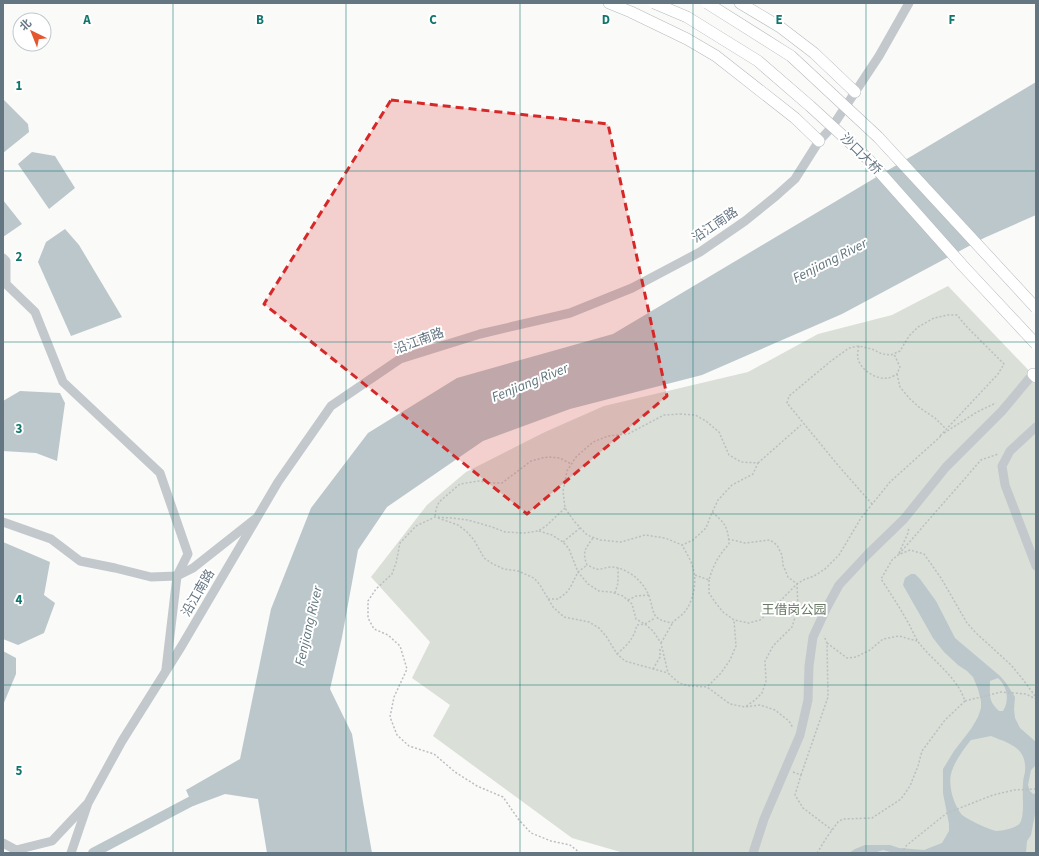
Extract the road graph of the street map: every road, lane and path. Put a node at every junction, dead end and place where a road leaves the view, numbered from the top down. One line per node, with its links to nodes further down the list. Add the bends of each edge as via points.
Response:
1 (609, 3): 7 (main road, via 687,39 716,56 795,118)
2 (654, 3): 10 (main road, 沙口大桥, bridge, via 687,17 758,61 810,106 868,159)
3 (707, 3): 9 (main road, 沙口大桥, bridge, via 790,56 872,131)
4 (740, 3): 6 (main road, via 780,27 814,53)
5 (909, 3): 6 (street, 沿江南路, via 880,56)
6 (855, 92): 7 (street, 沿江南路, via 832,127)
7 (819, 141): 26 (street, 沿江南路, via 795,179 745,221 700,252 632,288 570,313 480,334 400,359 331,406 278,482)
8 (3, 258): 42 (street, via 6,262 6,284 35,312 64,382 160,473 188,554)
9 (1036, 308)
10 (1036, 344)
11 (859, 346): 12 (path, via 882,354); 13 (path, via 857,358 868,373 880,378); 23 (path, via 849,348 831,361 789,396 787,403)
12 (894, 354): 13 (path, via 900,367); 18 (path, via 900,351 918,328 934,318 948,315 957,316 1004,364 998,374)
13 (897, 374): 18 (path, via 900,387 910,399)
14 (1034, 376): 53 (street, via 979,436 946,467 904,519 839,585)
15 (997, 402): 19 (path)
16 (801, 425): 21 (path)
17 (1036, 427): 20 (street)
18 (946, 430): 19 (path)
19 (940, 436): 23 (path, via 890,482)
20 (1008, 455): 36 (path, via 998,454 981,460); 38 (street, via 1002,466 1005,485)
21 (758, 463): 22 (path, via 741,462 729,455 719,432 706,421 695,415 680,414 664,415 628,434 608,436 593,442); 25 (path, via 753,474 732,485 718,500)
22 (571, 464): 24 (path, via 566,471 563,491); 27 (path, via 560,458 542,458 531,461 502,483 479,481 460,484 439,502)
23 (872, 504): 44 (path, via 839,555 825,569)
24 (565, 508): 30 (path); 31 (path)
25 (712, 512): 33 (path, via 728,531); 35 (path, via 706,528 693,540)
26 (259, 515): 42 (street, via 193,568); 59 (street, 沿江南路)
27 (435, 517): 31 (path, via 468,520 506,532 524,534); 47 (path, via 458,525 466,531 484,558 493,564 534,578); 73 (path, via 416,526 400,543 392,574 368,601 368,618 374,629 388,635 400,646 407,669 394,697 390,717 397,735 409,746 434,754 477,786 503,797 518,820 531,833 570,845)
28 (3, 522): 42 (street, via 51,539 80,560 151,576)
29 (910, 526): 36 (path)
30 (580, 528): 32 (path); 34 (path)
31 (538, 531): 34 (path)
32 (593, 538): 35 (path, via 620,542 645,535 665,538); 37 (path, via 586,547 584,557)
33 (728, 539): 43 (path, via 729,544 712,568); 44 (path, via 745,543 770,540 777,545 782,555 788,577)
34 (563, 542): 40 (path)
35 (682, 545): 41 (path)
36 (898, 555): 54 (path, via 892,560 881,579); 62 (path, via 910,550 924,554 942,578 967,623 1011,665)
37 (587, 565): 39 (path, via 596,569); 40 (path)
38 (1036, 566)
39 (618, 568): 45 (path); 46 (path, via 623,569 644,586)
40 (578, 572): 45 (path, via 588,584 599,591); 47 (path, via 566,593 558,599)
41 (695, 575): 43 (path); 51 (path, via 692,598 686,610)
42 (177, 576): 59 (street)
43 (709, 580): 50 (path, via 709,593 723,612)
44 (797, 584): 50 (path, via 760,620 749,623); 64 (path, via 798,608 792,627 773,646 765,661 766,681 762,693)
45 (615, 593): 48 (path)
46 (648, 595): 48 (path); 49 (path)
47 (548, 599): 57 (path, via 564,617 589,622 599,628)
48 (628, 600): 52 (path, via 632,604 636,619)
49 (656, 617): 51 (path); 52 (path)
50 (734, 620): 61 (path, via 736,646 721,673)
51 (672, 623): 55 (path)
52 (645, 624): 55 (path); 57 (path, via 637,625 631,641)
53 (820, 624): 56 (path); 65 (street, via 813,637 808,700)
54 (918, 642): 56 (path, via 899,636 882,639 870,650 856,657 847,658); 63 (path, via 956,682)
55 (661, 643): 58 (path, via 660,657); 60 (path)
56 (827, 643): 67 (path, via 828,697)
57 (617, 654): 58 (path, via 625,661)
58 (653, 669): 60 (path)
59 (165, 672): 69 (street, 沿江南路, via 122,741)
60 (668, 673): 61 (path, via 679,683)
61 (707, 687): 64 (path, via 730,704)
62 (1036, 698): 63 (path, via 1026,694 1001,692)
63 (965, 701): 70 (path, via 945,720 922,751 910,786 901,799 872,818 843,819)
64 (745, 707): 65 (path, via 760,705 775,710 789,721)
65 (798, 741): 66 (street)
66 (786, 769): 67 (path); 74 (street)
67 (801, 775): 70 (path, via 795,795 803,808)
68 (1036, 789): 76 (path, via 1014,790 994,795 946,813)
69 (88, 803): 71 (street, via 52,841 16,850); 72 (street, 沿江南路)
70 (832, 830): 75 (path)
71 (3, 843)
72 (71, 853)
73 (580, 853)
74 (753, 853)
75 (817, 853)
76 (901, 853)

